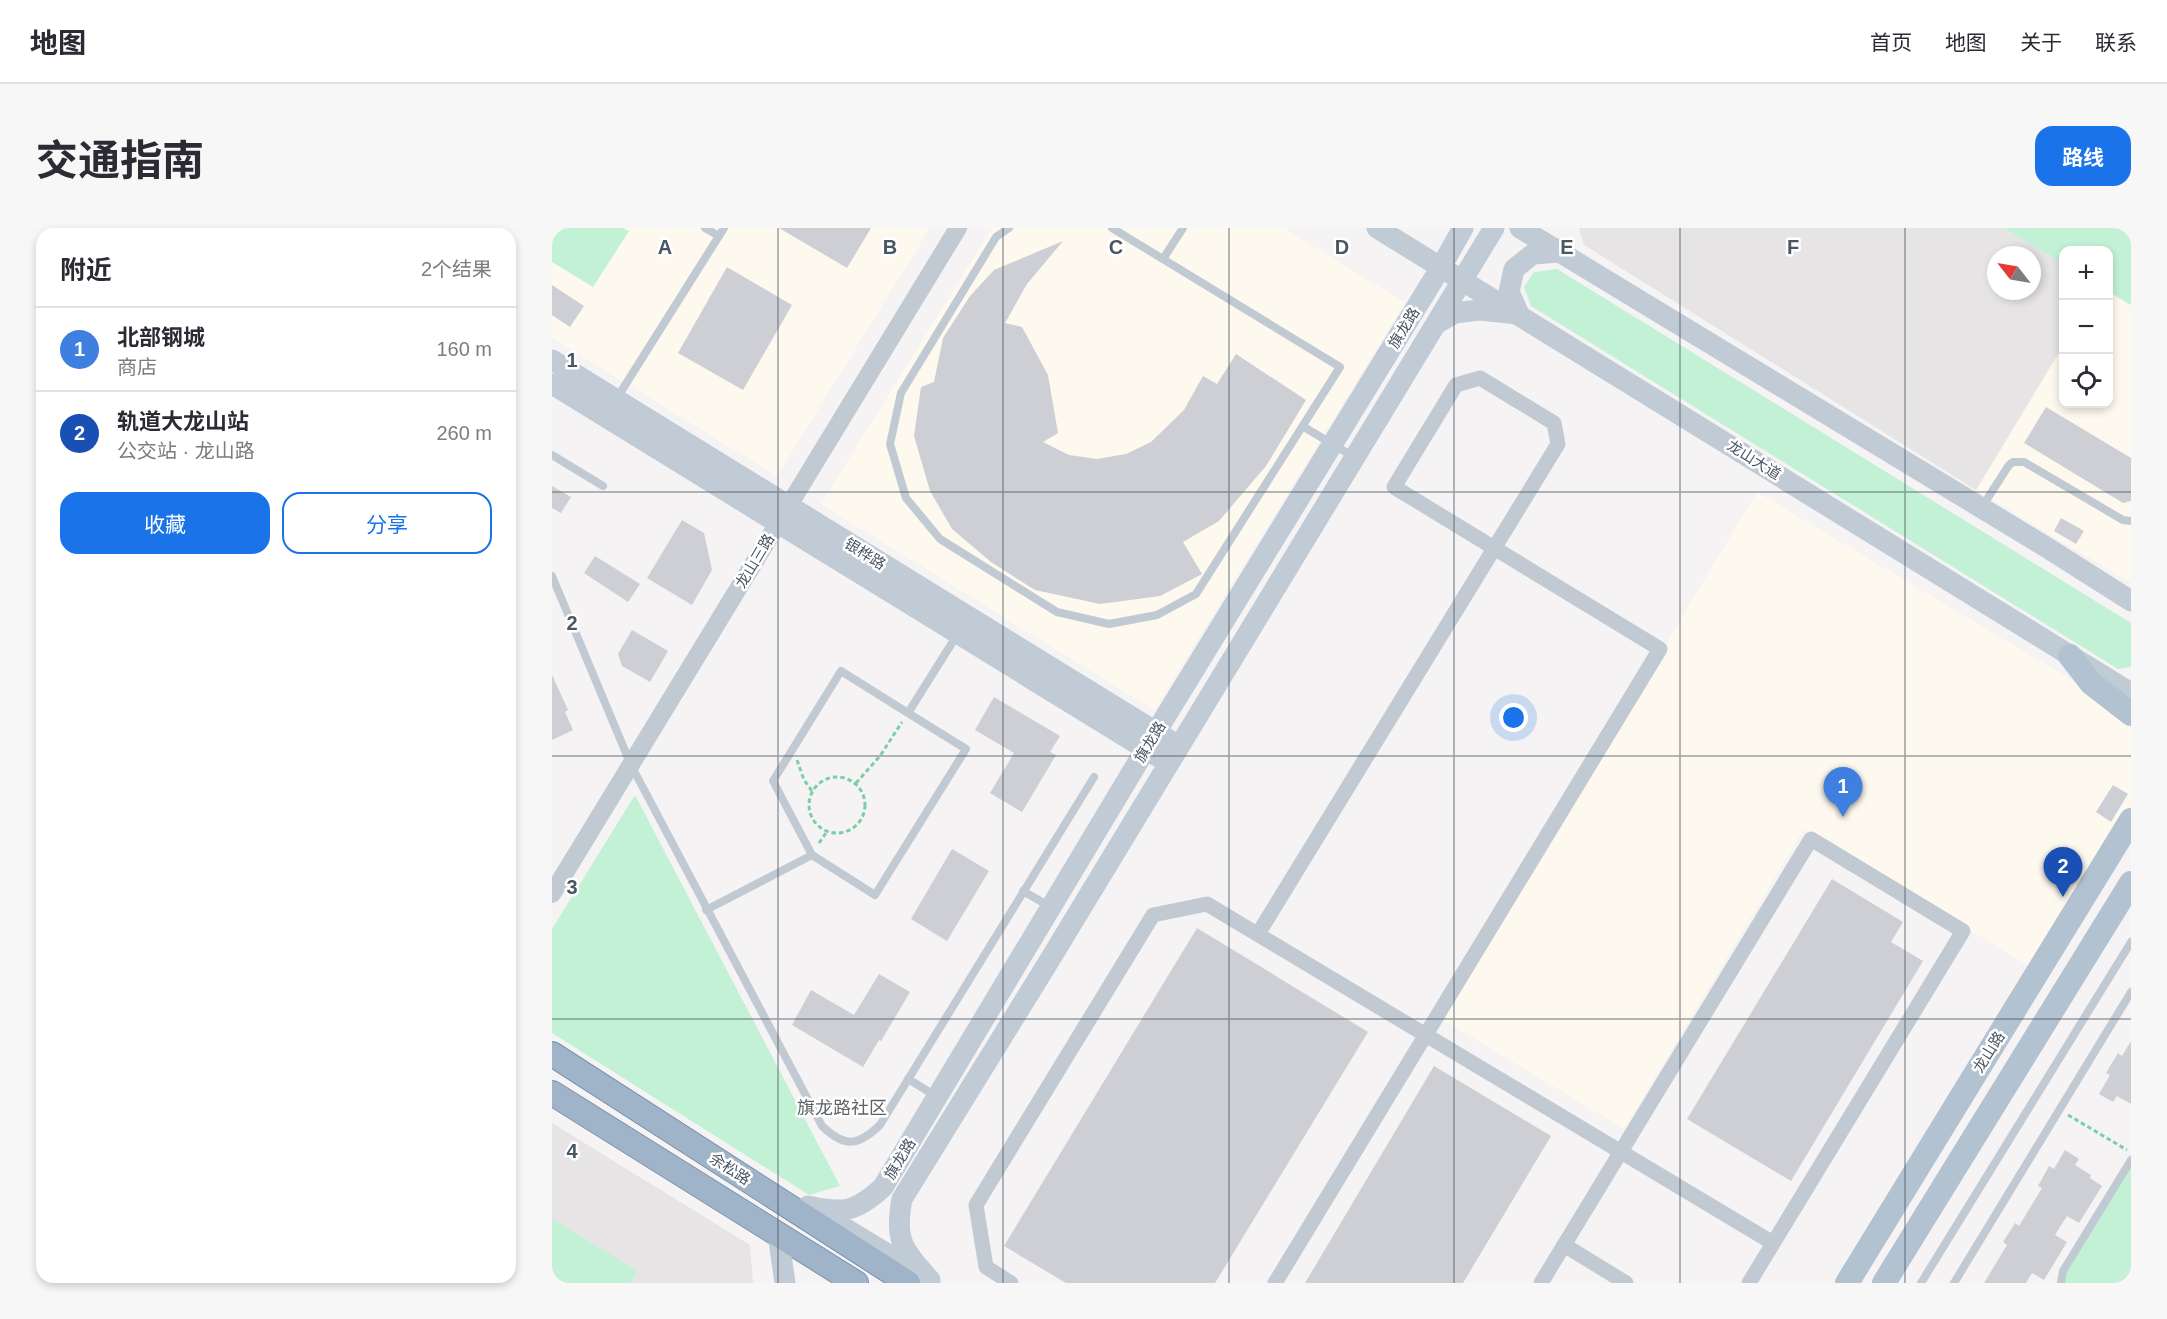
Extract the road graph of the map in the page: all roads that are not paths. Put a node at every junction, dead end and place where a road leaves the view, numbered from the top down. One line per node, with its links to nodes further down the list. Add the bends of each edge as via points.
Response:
1 (705, 228): 12 (lane)
2 (724, 228): 12 (lane)
3 (958, 228): 28 (street, 龙山三路)
4 (1009, 228): 22 (lane, via 996,237 901,393 890,444 906,498 939,539 1057,612 1109,624 1157,615 1196,594)
5 (1112, 228): 14 (lane)
6 (1183, 228): 14 (lane)
7 (1377, 228): 15 (main road, 龙山大道)
8 (1463, 228): 15 (main road, 旗龙路)
9 (1494, 228): 16 (main road)
10 (1520, 228): 13 (main road)
11 (1545, 228): 13 (main road)
12 (719, 236): 21 (lane)
13 (1560, 252): 17 (main road, via 1533,254 1514,269 1509,292); 27 (main road)
14 (1163, 259): 22 (lane, via 1340,367)
15 (1441, 267): 16 (main road, 龙山大道); 23 (main road, 旗龙路)
16 (1462, 280): 17 (main road, 龙山大道); 18 (main road)
17 (1519, 315): 18 (main road, via 1479,310 1455,313); 34 (main road, 龙山大道)
18 (1435, 324): 25 (main road)
19 (552, 360): 21 (main road, 银桦路)
20 (552, 384): 28 (main road, 银桦路)
21 (616, 400): 28 (main road, 银桦路)
22 (1304, 426): 23 (lane)
23 (1333, 445): 25 (lane); 39 (main road, 旗龙路)
24 (552, 455): 26 (lane)
25 (1354, 457): 40 (main road)
26 (603, 486)
27 (1982, 508): 29 (lane, via 2009,465 2019,461 2122,520); 32 (main road)
28 (783, 515): 33 (main road, 银桦路); 39 (main road, 银桦路); 41 (street, 龙山三路)
29 (2131, 521)
30 (1494, 548): 30 (street, via 1394,487 1456,385 1480,378 1554,423 1558,444); 50 (street); 53 (street, via 1660,649)
31 (552, 576): 41 (lane)
32 (2131, 601)
33 (958, 634): 37 (lane); 39 (main road, 银桦路)
34 (2070, 656): 35 (main road, 龙山大道); 38 (main road, via 2091,683)
35 (2121, 680): 36 (main road, 龙山大道)
36 (2131, 693)
37 (908, 713): 44 (lane, via 841,671 773,781); 44 (lane, via 966,749 875,895)
38 (2131, 714)
39 (1151, 740): 40 (main road, 银桦路); 48 (main road, 旗龙路)
40 (1174, 755): 66 (main road, via 903,1199 900,1237)
41 (631, 765): 47 (street, 龙山三路); 49 (lane)
42 (1094, 777): 46 (lane)
43 (2131, 820): 73 (main road, 龙山路)
44 (812, 855): 49 (lane)
45 (2131, 883): 74 (main road, 龙山路)
46 (1023, 891): 48 (lane); 55 (lane)
47 (552, 894)
48 (1050, 907): 57 (main road, 旗龙路)
49 (706, 909): 55 (lane, via 822,1126 835,1138 851,1143 866,1138 880,1125)
50 (1258, 934): 53 (street); 68 (street, via 1208,904 1154,915 976,1205 986,1268)
51 (2131, 942): 75 (lane)
52 (2131, 992): 76 (lane)
53 (1425, 1036): 58 (street); 69 (street)
54 (552, 1054): 60 (highway, 余松路)
55 (908, 1079): 57 (lane)
56 (552, 1093): 62 (highway, 余松路)
57 (937, 1097): 61 (main road, 旗龙路, via 883,1187 868,1201 834,1212)
58 (1621, 1152): 63 (street); 63 (street, via 1811,839 1963,931); 64 (street)
59 (2131, 1160): 77 (lane, via 2062,1271)
60 (741, 1176): 61 (main road); 66 (highway, 余松路)
61 (808, 1206): 66 (main road)
62 (778, 1234): 65 (highway, 余松路); 67 (main road)
63 (1773, 1243): 72 (street)
64 (1564, 1245): 70 (street); 71 (street)
65 (853, 1282)
66 (925, 1282)
67 (785, 1283)
68 (1011, 1283)
69 (1275, 1283)
70 (1541, 1283)
71 (1626, 1283)
72 (1749, 1283)
73 (1847, 1283)
74 (1884, 1283)
75 (1921, 1283)
76 (1954, 1283)
77 (2061, 1283)

